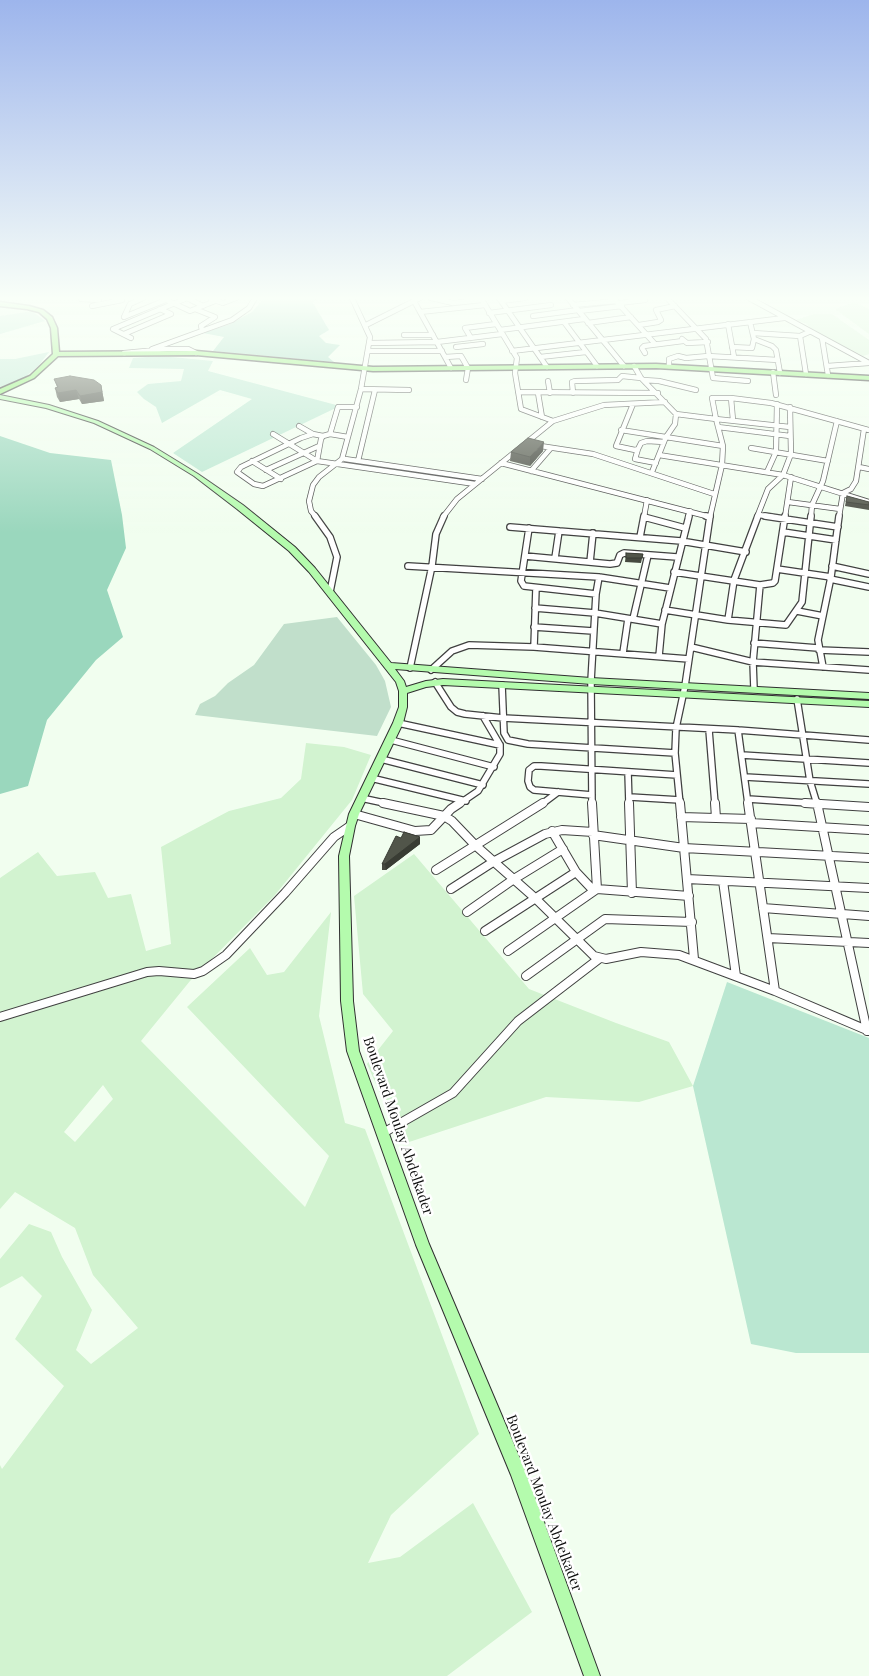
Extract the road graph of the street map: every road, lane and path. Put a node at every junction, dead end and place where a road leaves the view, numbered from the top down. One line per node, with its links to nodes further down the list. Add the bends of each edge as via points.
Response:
1 (34, 376): 20 (main road)
2 (364, 376): 16 (street)
3 (467, 376): 13 (street)
4 (517, 376): 21 (street)
5 (622, 376): 24 (street, via 618,380 572,382)
6 (623, 376): 12 (street)
7 (641, 376): 12 (street)
8 (712, 376): 15 (street)
9 (777, 376): 27 (street)
10 (845, 376): 11 (main road)
11 (869, 378)
12 (643, 379): 19 (street); 25 (street)
13 (466, 380)
14 (548, 381): 23 (street)
15 (748, 381)
16 (361, 390): 17 (street); 34 (street)
17 (375, 390): 18 (street); 72 (street)
18 (409, 390)
19 (696, 390)
20 (0, 392)
21 (518, 392): 22 (street); 37 (street, via 521,409)
22 (538, 392): 23 (street); 37 (street)
23 (550, 393): 24 (street)
24 (573, 393): 26 (street)
25 (658, 393): 26 (street); 30 (street)
26 (592, 394): 33 (street)
27 (776, 395)
28 (0, 397): 140 (street, via 84,417 167,456 240,507 292,549)
29 (731, 398): 32 (street); 38 (street, via 712,398); 39 (street)
30 (665, 402): 31 (street); 36 (street)
31 (633, 404): 33 (street); 47 (street)
32 (777, 404): 35 (street); 42 (street)
33 (598, 406): 40 (street)
34 (356, 407): 50 (street, via 338,407); 54 (street)
35 (790, 407): 41 (street); 44 (street)
36 (676, 414): 38 (street); 55 (street, via 675,424)
37 (542, 417): 40 (street)
38 (716, 419): 39 (street); 45 (street)
39 (733, 420): 42 (street)
40 (553, 421): 56 (street)
41 (837, 421): 46 (street); 70 (street)
42 (776, 425): 44 (street); 51 (street)
43 (299, 426): 49 (street)
44 (790, 427): 53 (street)
45 (718, 428): 51 (street); 59 (street)
46 (867, 429): 67 (street)
47 (621, 430): 55 (street); 62 (street, via 616,446)
48 (273, 434): 57 (street)
49 (313, 434): 52 (street); 57 (street)
50 (330, 434): 52 (street); 54 (street)
51 (776, 434): 53 (street); 64 (street)
52 (323, 436): 58 (street)
53 (790, 436): 65 (street)
54 (348, 437): 69 (street)
55 (665, 440): 59 (street); 62 (street, via 641,443); 66 (street)
56 (525, 442): 61 (street); 75 (street)
57 (290, 444): 63 (street); 73 (street)
58 (319, 446): 63 (street); 71 (street)
59 (723, 446): 77 (street)
60 (751, 448): 64 (street)
61 (550, 449): 81 (street); 82 (street, via 593,454)
62 (638, 449): 76 (street, via 635,459)
63 (304, 452): 71 (street); 80 (street)
64 (776, 452): 65 (street); 83 (street)
65 (791, 454): 70 (street); 84 (street)
66 (659, 455): 76 (street); 77 (street)
67 (861, 456): 68 (street); 78 (street)
68 (869, 457)
69 (342, 459): 72 (street); 74 (street)
70 (828, 460): 89 (street)
71 (317, 461): 74 (street); 86 (street)
72 (358, 461): 87 (street)
73 (252, 462): 80 (street); 86 (street, via 236,472 259,486)
74 (336, 463): 88 (street); 140 (street, via 319,476 309,501 311,511 330,537 337,557)
75 (501, 463): 81 (street); 87 (street)
76 (656, 463): 82 (street)
77 (722, 465): 83 (street); 91 (street)
78 (859, 467): 79 (street); 90 (street, via 855,485)
79 (869, 469)
80 (266, 470): 86 (street)
81 (531, 471): 92 (street)
82 (652, 472): 91 (street)
83 (767, 472): 84 (street)
84 (783, 475): 85 (street); 98 (street, via 766,492)
85 (791, 477): 89 (street); 93 (street)
86 (280, 479)
87 (482, 479): 88 (street)
88 (475, 484): 123 (street, via 443,517 436,534)
89 (820, 486): 90 (street); 95 (street)
90 (843, 493): 94 (street); 96 (street)
91 (714, 494): 100 (street)
92 (647, 500): 97 (street); 99 (street)
93 (788, 502): 95 (street); 101 (street)
94 (869, 502)
95 (812, 505): 96 (street); 102 (street)
96 (840, 509): 104 (street)
97 (690, 511): 100 (street); 106 (street)
98 (759, 515): 101 (street); 115 (street)
99 (644, 517): 106 (street); 111 (street)
100 (710, 517): 114 (street)
101 (785, 519): 102 (street); 108 (street)
102 (810, 522): 104 (street); 110 (street)
103 (510, 526): 105 (street)
104 (838, 527): 112 (street)
105 (529, 528): 107 (street); 117 (street)
106 (685, 528): 113 (street)
107 (559, 531): 109 (street); 119 (street)
108 (783, 532): 110 (street); 125 (street)
109 (593, 533): 111 (street); 120 (street)
110 (809, 536): 112 (street); 128 (street)
111 (640, 537): 113 (street)
112 (836, 540): 124 (street)
113 (681, 541): 114 (street); 118 (street)
114 (707, 545): 115 (street); 130 (street)
115 (746, 552): 134 (street)
116 (648, 555): 118 (street); 121 (street, via 624,553 617,562); 135 (street)
117 (525, 556): 119 (street); 126 (street)
118 (677, 557): 127 (street)
119 (555, 558): 120 (street)
120 (590, 562): 121 (street)
121 (610, 564): 132 (street)
122 (408, 566): 123 (street)
123 (432, 566): 126 (street); 166 (street)
124 (832, 566): 129 (street); 133 (street)
125 (777, 569): 128 (street); 136 (street, via 773,583)
126 (522, 571): 131 (street); 138 (street, via 522,584)
127 (674, 572): 130 (street); 139 (street)
128 (804, 573): 133 (street); 144 (street, via 802,602)
129 (869, 574)
130 (700, 575): 134 (street); 146 (street)
131 (599, 577): 132 (street); 141 (street)
132 (608, 578): 135 (street)
133 (830, 578): 137 (street); 147 (street)
134 (734, 580): 136 (street); 149 (street)
135 (641, 584): 139 (street); 148 (street)
136 (760, 585): 150 (street)
137 (869, 587)
138 (536, 588): 141 (street); 142 (street)
139 (670, 588): 143 (street)
140 (330, 592): 164 (street)
141 (596, 594): 145 (street)
142 (535, 608): 145 (street); 152 (street)
143 (665, 610): 146 (street); 151 (street)
144 (797, 611): 147 (street); 150 (street, via 786,625)
145 (595, 613): 148 (street); 153 (street)
146 (695, 615): 149 (street); 156 (street)
147 (822, 616): 157 (street)
148 (630, 619): 151 (street); 160 (street)
149 (728, 620): 150 (street)
150 (756, 623): 154 (street)
151 (662, 624): 161 (street)
152 (534, 627): 153 (street); 155 (street)
153 (593, 631): 158 (street)
154 (754, 643): 157 (street); 163 (street)
155 (534, 647): 158 (street); 167 (street, via 469,645 452,651)
156 (691, 647): 162 (street); 163 (street)
157 (819, 649): 159 (street); 165 (street)
158 (593, 651): 160 (street); 170 (street)
159 (869, 652)
160 (622, 653): 161 (street)
161 (659, 656): 162 (street)
162 (689, 659): 173 (street)
163 (753, 662): 165 (street); 172 (street)
164 (389, 666): 166 (street); 174 (street)
165 (823, 667): 168 (street)
166 (410, 668): 167 (street)
167 (430, 670): 170 (street)
168 (869, 670)
169 (435, 682): 171 (street); 174 (street); 178 (street, via 443,698 457,712)
170 (592, 684): 171 (street); 173 (street); 181 (street)
171 (502, 685): 179 (street)
172 (754, 689): 173 (street); 175 (street)
173 (684, 690): 176 (street); 182 (street)
174 (403, 691): 180 (street, Boulevard Moulay Abdelkader)
175 (869, 696)
176 (797, 699): 177 (street); 185 (street)
177 (869, 704)
178 (483, 716): 179 (street); 188 (street)
179 (503, 718): 181 (street); 189 (street, via 506,738 514,742)
180 (398, 723): 186 (street, Boulevard Moulay Abdelkader); 188 (street)
181 (593, 724): 182 (street); 189 (street)
182 (676, 728): 183 (street); 190 (street)
183 (709, 730): 184 (street); 216 (street)
184 (738, 730): 185 (street); 191 (street)
185 (804, 735): 187 (street); 193 (street)
186 (391, 740): 192 (street, Boulevard Moulay Abdelkader); 195 (street)
187 (869, 740)
188 (500, 745): 195 (street)
189 (593, 748): 190 (street); 196 (street)
190 (675, 753): 198 (street)
191 (742, 755): 193 (street); 199 (street)
192 (381, 759): 200 (street, Boulevard Moulay Abdelkader); 203 (street)
193 (807, 760): 194 (street); 201 (street)
194 (869, 763)
195 (494, 767): 203 (street)
196 (592, 770): 197 (street); 204 (street, via 542,766 529,770 531,788); 205 (street)
197 (628, 772): 198 (street); 206 (street)
198 (677, 775): 209 (street)
199 (745, 777): 201 (street); 208 (street)
200 (371, 778): 207 (street, Boulevard Moulay Abdelkader); 210 (street)
201 (810, 781): 202 (street); 211 (street)
202 (869, 784)
203 (483, 785): 210 (street)
204 (558, 792): 205 (street); 224 (street)
205 (592, 795): 222 (street)
206 (630, 797): 209 (street); 223 (street)
207 (361, 798): 213 (street, Boulevard Moulay Abdelkader); 215 (street)
208 (748, 799): 211 (street); 217 (street)
209 (680, 800): 214 (street)
210 (466, 801): 215 (street, via 451,809)
211 (817, 803): 212 (street); 219 (street)
212 (869, 807)
213 (354, 814): 215 (street, via 422,832 431,830); 218 (street, Boulevard Moulay Abdelkader)
214 (681, 817): 216 (street); 225 (street)
215 (448, 818): 224 (street)
216 (716, 818): 217 (street)
217 (751, 821): 219 (street); 227 (street)
218 (350, 826): 261 (street, via 334,836 226,955 203,971 194,974 147,972); 263 (street, Boulevard Moulay Abdelkader, via 344,856 347,1001 353,1051)
219 (821, 828): 220 (street); 228 (street)
220 (869, 830)
221 (552, 832): 222 (street, via 571,830); 226 (street); 230 (street)
222 (593, 834): 223 (street); 240 (street)
223 (631, 841): 225 (street); 241 (street)
224 (475, 845): 230 (street); 231 (street)
225 (684, 848): 227 (street); 234 (street)
226 (563, 849): 232 (street); 233 (street)
227 (755, 853): 228 (street); 236 (street)
228 (827, 857): 229 (street); 237 (street)
229 (869, 858)
230 (493, 862): 233 (street); 239 (street)
231 (436, 870)
232 (576, 872): 240 (street); 243 (street)
233 (514, 879): 243 (street); 245 (street)
234 (687, 879): 235 (street); 242 (street)
235 (723, 881): 236 (street); 259 (street)
236 (759, 882): 237 (street); 244 (street)
237 (834, 886): 238 (street); 246 (street)
238 (869, 888)
239 (451, 889)
240 (595, 889): 241 (street); 248 (street)
241 (632, 893): 242 (street)
242 (688, 896): 249 (street)
243 (535, 898): 248 (street); 250 (street)
244 (763, 908): 246 (street); 251 (street)
245 (467, 912)
246 (840, 914): 247 (street); 253 (street)
247 (869, 916)
248 (554, 917): 252 (street); 255 (street)
249 (692, 922): 252 (street, via 605,920); 257 (street)
250 (485, 931)
251 (768, 938): 253 (street); 260 (street)
252 (576, 940): 256 (street); 258 (street)
253 (848, 941): 254 (street); 262 (street)
254 (869, 943)
255 (508, 951)
256 (600, 958): 257 (street, via 658,952); 263 (street, via 518,1021 453,1093)
257 (694, 960): 259 (street)
258 (526, 976)
259 (736, 976): 260 (street)
260 (775, 991): 262 (street)
261 (0, 1017)
262 (868, 1031)
263 (383, 1133): 264 (street, Boulevard Moulay Abdelkader, via 423,1245 519,1475)
264 (592, 1676)

